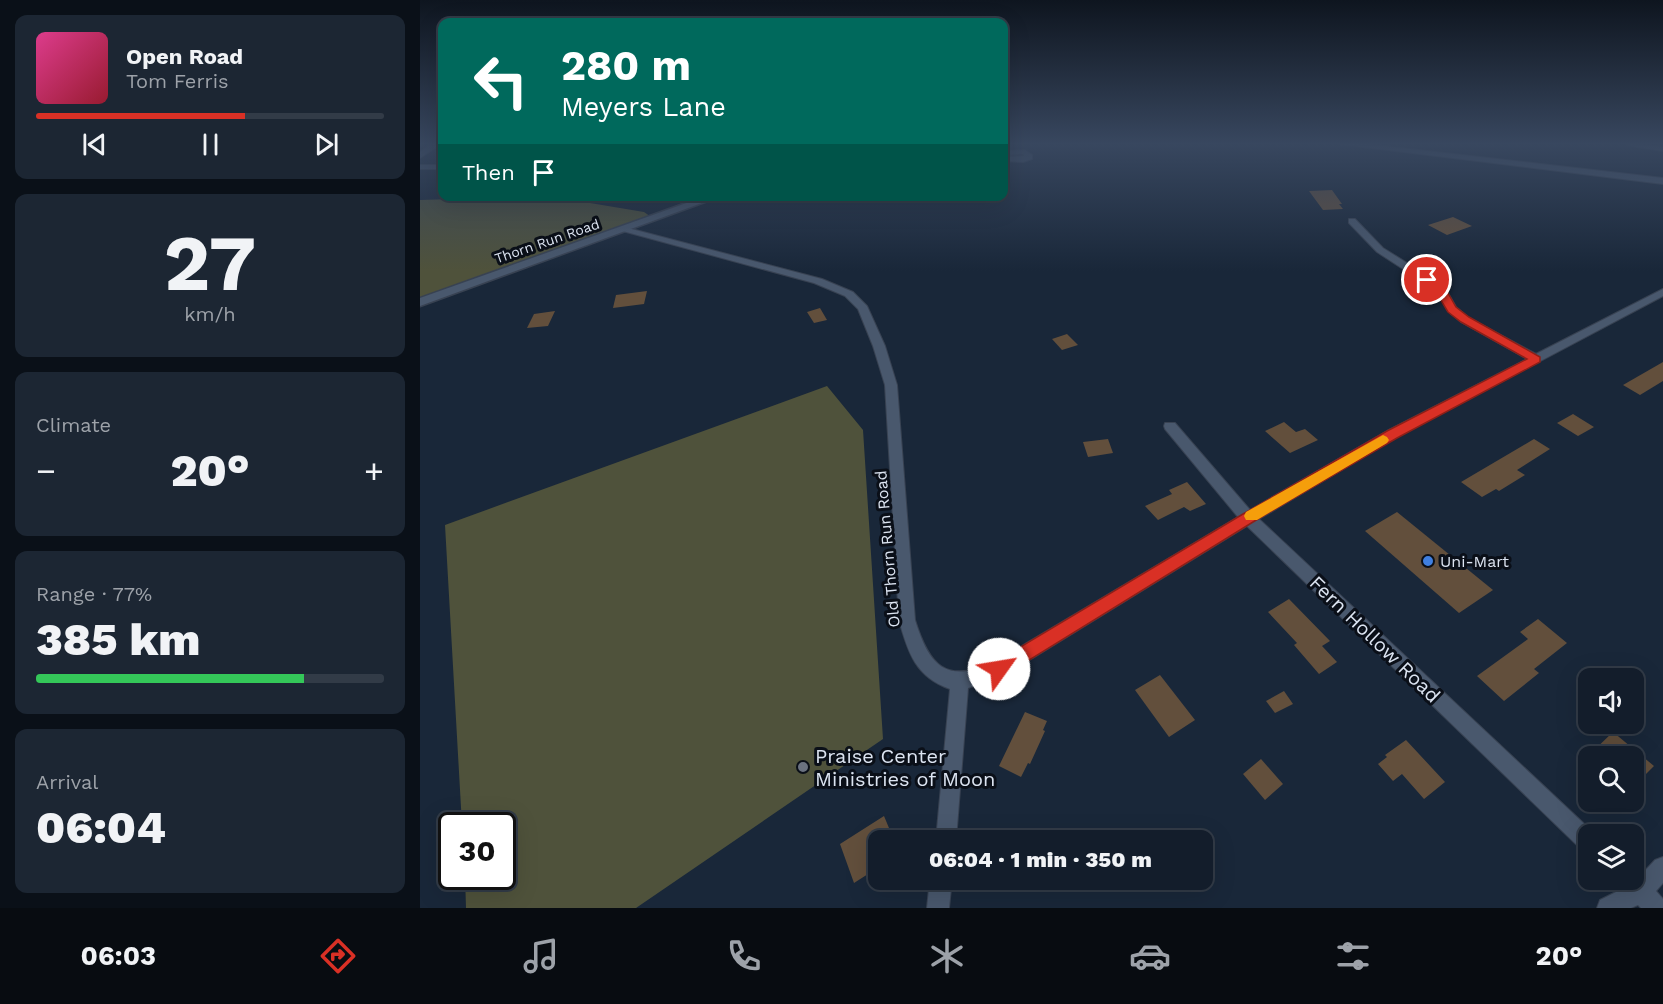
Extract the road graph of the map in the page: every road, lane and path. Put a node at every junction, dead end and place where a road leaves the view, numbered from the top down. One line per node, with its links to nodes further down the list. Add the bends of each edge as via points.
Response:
1 (703, 201): 3 (street, Thorn Run Road)
2 (1352, 220): 6 (street, via 1380,249 1444,295 1458,315)
3 (624, 230): 5 (street, Thorn Run Road); 9 (street, Old Thorn Run Road, via 818,281 858,302 879,346 891,385 910,633 927,668 941,679)
4 (1663, 292): 6 (street)
5 (420, 302)
6 (1536, 359): 8 (street, via 1392,434)
7 (1170, 426): 8 (street, Fern Hollow Road)
8 (1248, 518): 9 (street, via 999,669 982,678); 11 (street, Fern Hollow Road)
9 (960, 682): 10 (street)
10 (947, 830)
11 (1578, 832)
12 (1663, 868): 13 (street)
13 (1644, 879)
14 (940, 890): 17 (street)
15 (1628, 890): 18 (street)
16 (1639, 890): 19 (street)
17 (938, 908)
18 (1608, 908)
19 (1658, 908)

